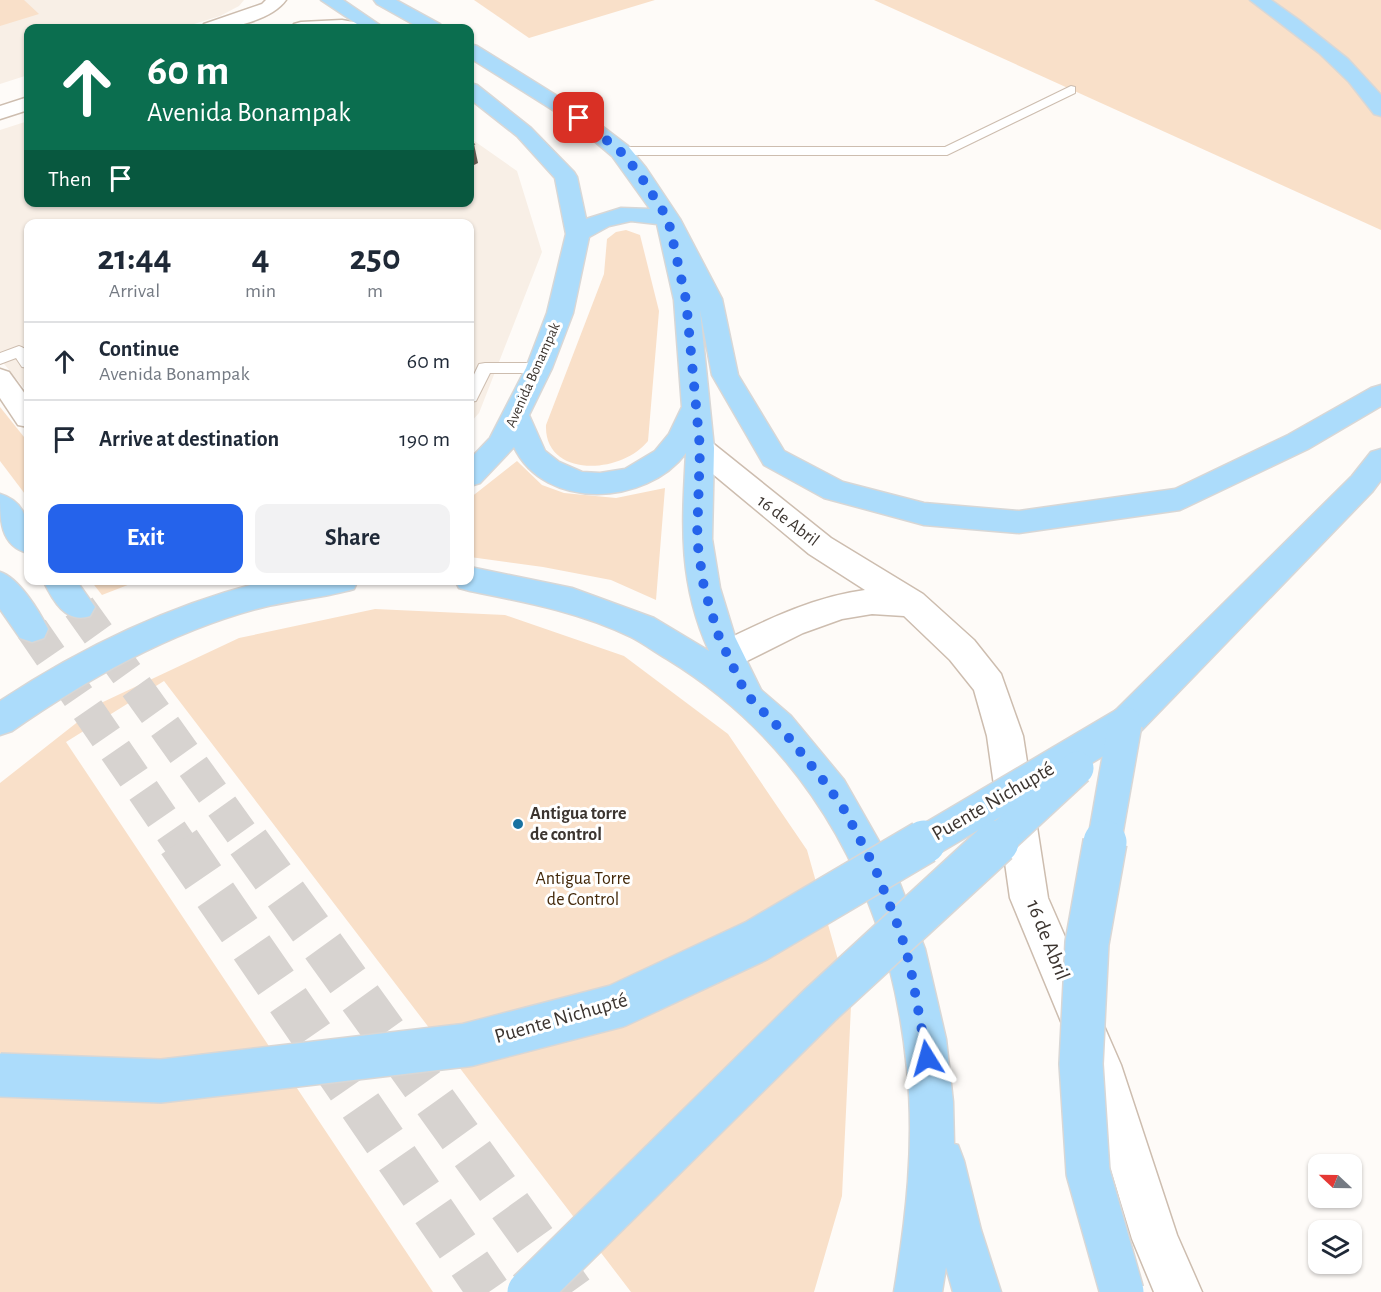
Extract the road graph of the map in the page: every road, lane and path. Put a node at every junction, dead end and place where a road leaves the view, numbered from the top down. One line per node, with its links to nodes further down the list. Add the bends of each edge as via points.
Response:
1 (330, 0): 7 (main road)
2 (383, 0): 8 (main road)
3 (1259, 0): 13 (main road, via 1317,41)
4 (273, 4): 5 (street); 6 (street, via 300,12 305,19)
5 (221, 24)
6 (303, 24)
7 (369, 24)
8 (425, 24)
9 (474, 52): 15 (main road, via 579,118)
10 (1071, 90): 15 (lane, via 947,151)
11 (474, 92): 17 (main road, Avenida Bonampak, via 524,132 566,177)
12 (24, 104): 14 (street)
13 (1381, 110)
14 (0, 113)
15 (620, 151): 16 (main road)
16 (668, 219): 17 (main road, via 620,214 605,217); 23 (main road, via 710,299 725,375 774,458 834,490 924,514 1019,522 1180,499 1298,442); 24 (main road, via 686,300)
17 (578, 234): 20 (main road, Avenida Bonampak, via 560,313)
18 (24, 357): 19 (lane, via 20,351)
19 (0, 359)
20 (539, 369): 22 (lane, via 484,368); 26 (main road, Avenida Bonampak)
21 (0, 378): 25 (street)
22 (474, 389)
23 (1381, 394)
24 (696, 407): 26 (main road, via 680,440 664,459 615,484 582,484 556,475 534,457); 27 (main road)
25 (24, 412)
26 (516, 416): 29 (main road, Avenida Bonampak, via 501,444)
27 (700, 448): 36 (street, 16 de Abril, via 820,546); 39 (main road, via 697,540 704,588)
28 (1381, 459): 42 (main road, Puente Nichupté, via 1362,484)
29 (474, 472)
30 (0, 505): 31 (main road)
31 (24, 537)
32 (474, 580): 40 (main road, via 549,593 627,620 700,660)
33 (0, 584): 38 (main road)
34 (62, 585): 37 (main road)
35 (308, 585): 41 (main road, via 242,602 151,634 64,679)
36 (912, 603): 39 (street, via 862,602 834,608 800,619); 49 (street, 16 de Abril, via 962,650 989,684 1005,736 1029,898 1100,1065 1155,1239)
37 (79, 607)
38 (32, 628)
39 (727, 655): 40 (main road)
40 (746, 694): 44 (main road, via 827,785 875,868 900,931 918,1001)
41 (0, 720)
42 (1125, 724): 43 (main road, Puente Nichupté, bridge, via 756,941 617,1006 467,1045 161,1081); 45 (main road, Puente Nichupté, bridge, via 820,1005); 48 (main road, bridge, via 1087,943 1081,1064 1088,1172)
43 (0, 1075)
44 (932, 1119): 46 (main road, via 932,1174); 47 (main road)
45 (530, 1292)
46 (918, 1292)
47 (977, 1292)
48 (1122, 1292)
49 (1178, 1292)

